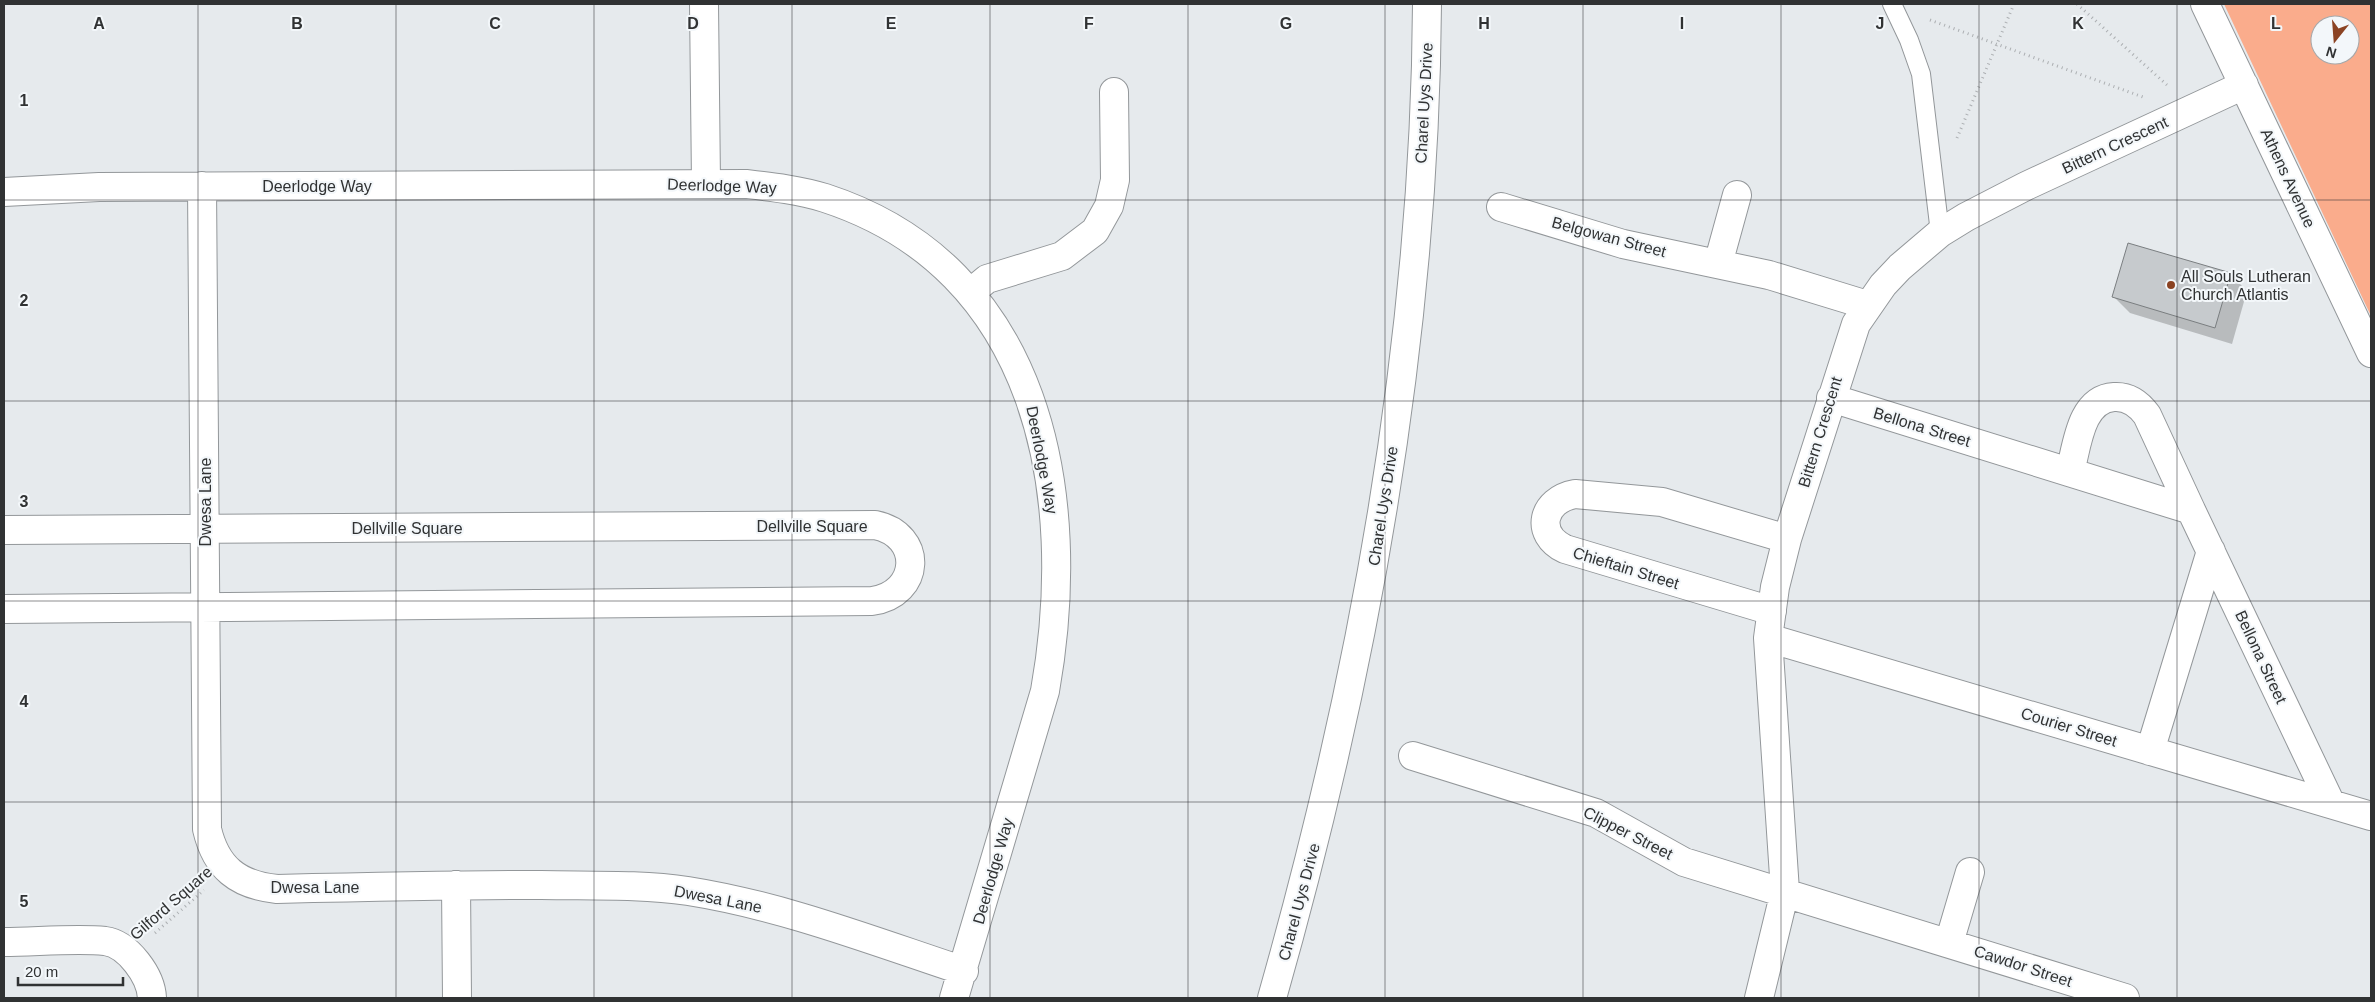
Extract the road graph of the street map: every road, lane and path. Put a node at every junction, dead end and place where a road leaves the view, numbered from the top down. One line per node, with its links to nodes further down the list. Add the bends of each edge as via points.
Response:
1 (704, 4): 12 (street)
2 (1428, 4): 48 (street, Charel Uys Drive, via 1418,208 1409,312 1390,459 1342,725 1311,857)
3 (2014, 4): 7 (path)
4 (2077, 4): 10 (path, via 2172,90)
5 (2205, 4): 8 (street, Athens Avenue)
6 (1893, 5): 7 (path); 11 (lane, via 1921,74)
7 (1996, 44): 10 (path, via 2148,99); 11 (path, via 1950,155)
8 (2244, 85): 10 (street, Bittern Crescent); 21 (street, Athens Avenue)
9 (1114, 92): 19 (street, via 1115,180 1109,206 1096,231 1062,256 987,279)
10 (2179, 105): 17 (street, Bittern Crescent)
11 (1931, 175): 17 (lane)
12 (706, 183): 13 (street, Deerlodge Way); 19 (street, Deerlodge Way, via 785,189 824,198 860,212 927,252)
13 (202, 186): 14 (street, Deerlodge Way); 25 (street, Dwesa Lane)
14 (4, 192)
15 (1737, 195): 18 (street)
16 (1501, 207): 18 (street, Belgowan Street, via 1623,244)
17 (1940, 233): 20 (street, Bittern Crescent, via 1900,267)
18 (1718, 264): 20 (street, Belgowan Street, via 1769,275)
19 (970, 293): 44 (street, Deerlodge Way, via 1005,344 1030,399 1046,464 1058,559 1056,621 1045,691)
20 (1867, 305): 22 (street, Bittern Crescent, via 1848,345)
21 (2371, 353)
22 (1831, 398): 23 (street, Bellona Street); 27 (street, Bittern Crescent)
23 (2070, 472): 24 (street, Bellona Street); 24 (street, Bellona Street, via 2083,425 2092,407 2111,397 2128,399 2142,408 2146,415)
24 (2191, 510): 28 (street, Bellona Street)
25 (205, 529): 26 (street, Dellville Square); 29 (street, Dwesa Lane); 29 (street, Dellville Square, via 875,525 886,527 904,541 911,563 909,575 896,594 885,600 872,601)
26 (4, 530)
27 (1787, 539): 31 (street, Bittern Crescent); 31 (street, Chieftain Street, via 1662,502 1575,494 1555,501 1546,519 1550,538 1565,549)
28 (2211, 551): 33 (street); 35 (street, Bellona Street)
29 (205, 607): 30 (street, Dellville Square); 37 (street, Dwesa Lane, via 207,829 211,844)
30 (4, 609)
31 (1772, 611): 32 (street, Bittern Crescent)
32 (1768, 638): 33 (street, Courier Street); 40 (street, Bittern Crescent)
33 (2150, 751): 35 (street, Courier Street)
34 (1413, 756): 40 (street, Clipper Street, via 1596,813 1684,862)
35 (2331, 804): 36 (street, Courier Street)
36 (2371, 816)
37 (227, 870): 39 (street, Dwesa Lane, via 242,881 277,889); 43 (path, Gilford Square)
38 (1970, 872): 42 (street)
39 (456, 885): 44 (street, Dwesa Lane, via 608,886 686,891 741,901); 46 (street)
40 (1785, 891): 42 (street, Cawdor Street); 49 (street, Bittern Crescent)
41 (4, 942): 43 (street, via 107,942)
42 (1949, 943): 50 (street, Cawdor Street)
43 (130, 955): 45 (street, via 145,974)
44 (964, 971): 47 (street, Deerlodge Way)
45 (152, 998)
46 (457, 998)
47 (954, 998)
48 (1272, 998)
49 (1759, 998)
50 (2125, 998)

